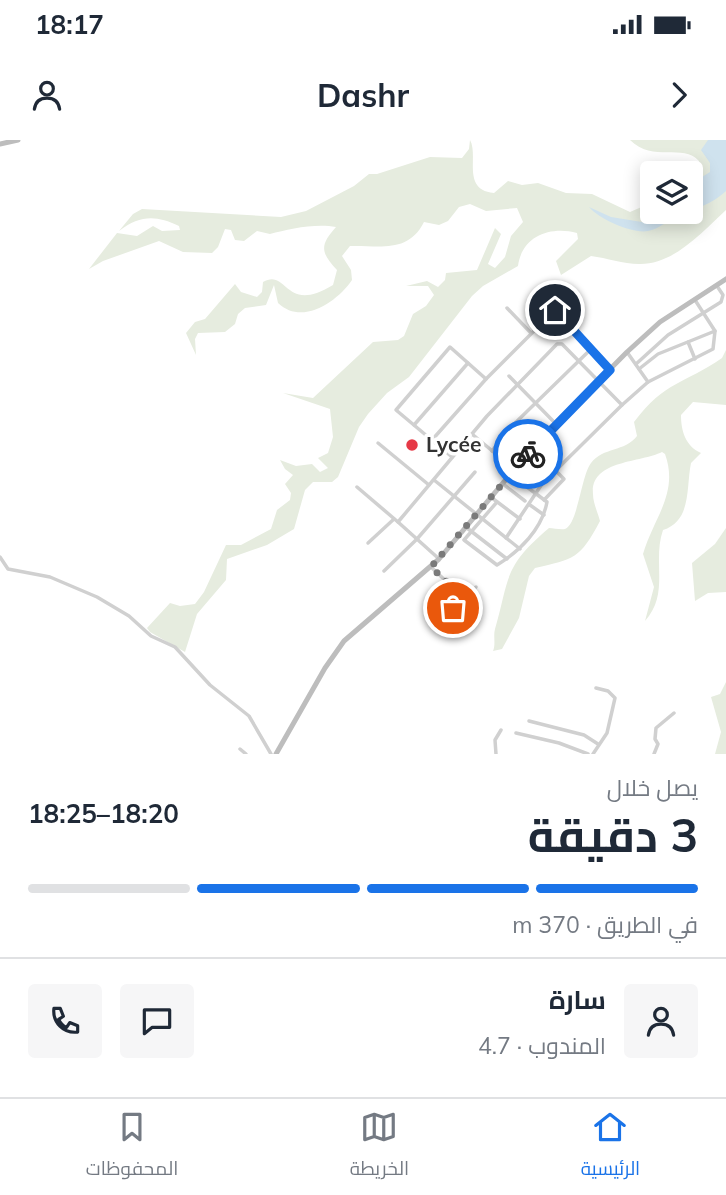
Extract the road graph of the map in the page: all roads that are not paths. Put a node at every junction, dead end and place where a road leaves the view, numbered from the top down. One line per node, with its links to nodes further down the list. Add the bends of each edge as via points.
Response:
1 (18, 140): 2 (main road)
2 (0, 145)
3 (726, 279): 4 (main road)
4 (717, 286): 5 (main road); 7 (street, via 722,299)
5 (695, 300): 7 (street); 12 (main road, via 660,322)
6 (507, 308): 9 (street)
7 (703, 313): 8 (street); 16 (street, via 668,335)
8 (715, 331): 10 (street); 13 (street, via 713,349)
9 (531, 333): 11 (street, via 555,310); 19 (street)
10 (688, 342): 13 (street); 16 (street)
11 (591, 349): 14 (street); 17 (street)
12 (627, 352): 16 (street); 17 (main road)
13 (695, 359): 21 (street)
14 (579, 360): 20 (street); 22 (street, via 557,344); 23 (street)
15 (468, 363): 19 (street); 26 (street); 26 (street, via 448,348 396,410)
16 (637, 367): 21 (street)
17 (610, 370): 20 (main road)
18 (509, 376): 22 (street)
19 (486, 379): 28 (street)
20 (599, 381): 24 (street); 25 (main road)
21 (648, 382): 24 (street)
22 (516, 383): 23 (street); 27 (street)
23 (535, 402): 25 (street); 31 (street)
24 (622, 405): 33 (street)
25 (556, 424): 30 (main road)
26 (414, 425): 28 (street)
27 (471, 434): 31 (street); 32 (street)
28 (432, 440): 32 (street)
29 (378, 443): 38 (street)
30 (535, 445): 33 (street); 35 (main road)
31 (492, 451): 35 (street)
32 (452, 457): 36 (street)
33 (557, 468): 40 (street); 43 (street, via 564,479)
34 (475, 472): 41 (street)
35 (513, 472): 37 (main road); 40 (street)
36 (433, 480): 38 (street); 41 (street)
37 (503, 484): 42 (main road); 44 (street)
38 (429, 485): 49 (street)
39 (357, 488): 49 (street)
40 (534, 494): 43 (street); 45 (street)
41 (454, 499): 47 (street); 52 (street)
42 (495, 500): 47 (main road); 48 (street)
43 (544, 500): 46 (street)
44 (525, 501)
45 (530, 505): 46 (street); 48 (street)
46 (544, 514): 54 (street)
47 (480, 518): 50 (main road); 51 (street)
48 (520, 519): 51 (street)
49 (396, 520): 52 (street); 53 (street)
50 (469, 530): 56 (main road); 57 (street); 57 (street, via 464,540 496,565)
51 (506, 538): 54 (street)
52 (417, 539): 56 (street); 59 (street)
53 (368, 543)
54 (520, 548): 57 (street)
55 (0, 557): 69 (street, via 8,569 50,577 111,604 151,636 175,647 210,685 249,716)
56 (439, 559): 58 (main road)
57 (507, 559)
58 (431, 567): 60 (street, via 449,584 439,595 453,608); 69 (main road, via 337,650)
59 (384, 571)
60 (476, 587)
61 (596, 688): 66 (street, via 615,698 607,733)
62 (674, 713): 72 (street, via 656,728)
63 (529, 720): 66 (street, via 584,735)
64 (501, 730): 70 (street, via 495,740)
65 (516, 733): 71 (street)
66 (598, 744): 71 (street)
67 (240, 748): 68 (street)
68 (246, 754)
69 (273, 754)
70 (496, 754)
71 (591, 754)
72 (654, 754)

